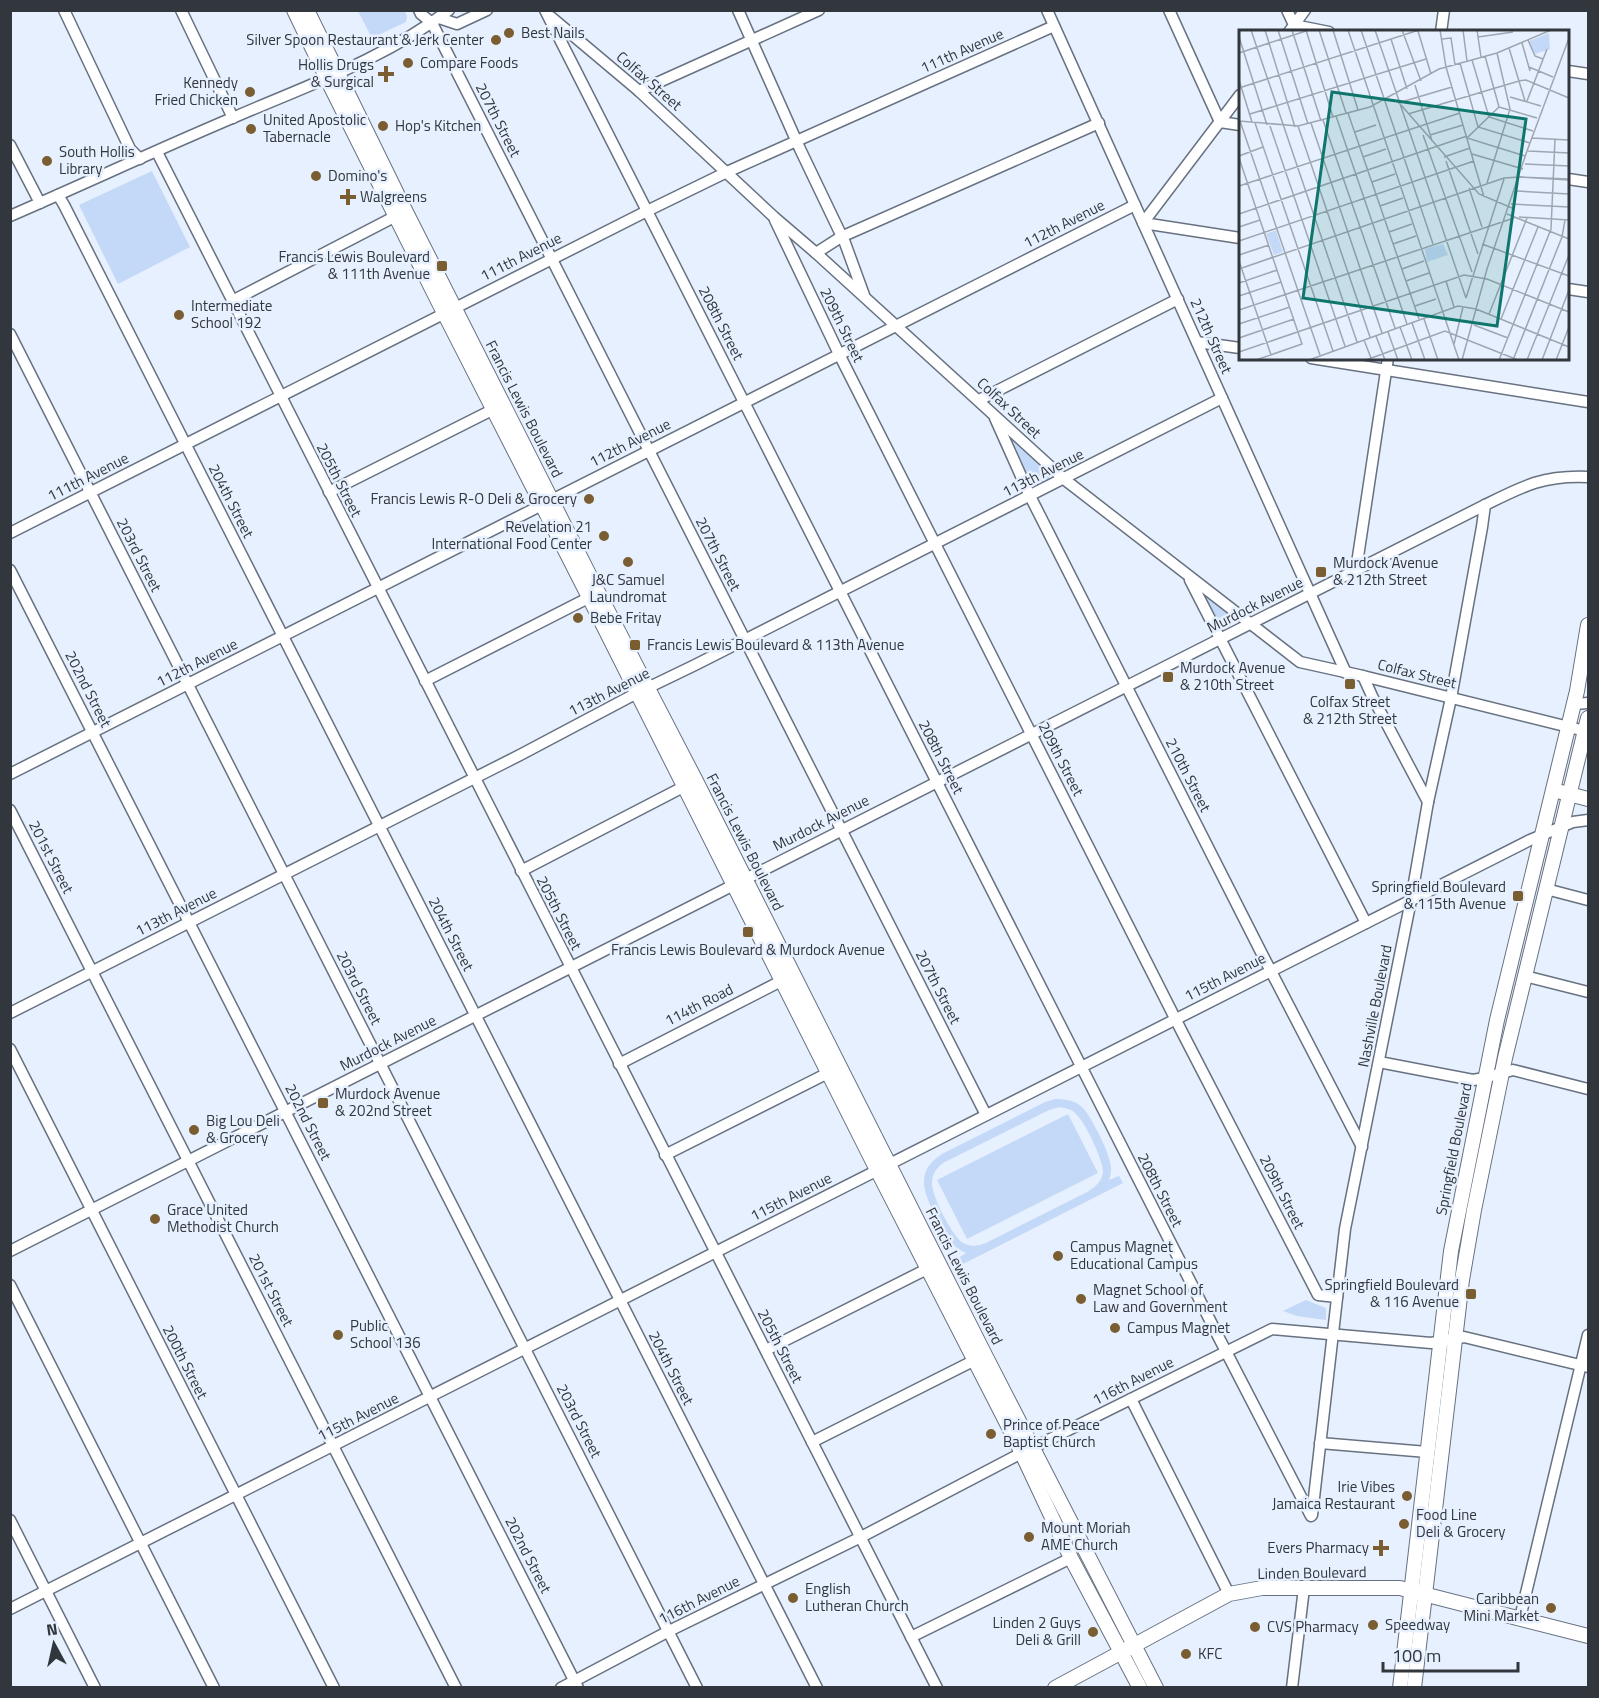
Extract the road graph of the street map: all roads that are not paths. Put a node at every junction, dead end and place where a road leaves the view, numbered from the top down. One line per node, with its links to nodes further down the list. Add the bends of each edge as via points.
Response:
1 (64, 10): 34 (street, via 130,149)
2 (181, 10): 27 (street)
3 (294, 10): 24 (main road, Francis Lewis Boulevard)
4 (307, 10): 24 (main road, Francis Lewis Boulevard)
5 (419, 10): 16 (street, 207th Street)
6 (449, 10): 16 (street)
7 (487, 10): 16 (street, via 457,24)
8 (738, 10): 21 (street)
9 (819, 10): 21 (street)
10 (1047, 10): 17 (street, 212th Street)
11 (1169, 10): 28 (street)
12 (1287, 10): 18 (street)
13 (1305, 10): 18 (street)
14 (1444, 10): 20 (street)
15 (547, 11): 25 (street, Colfax Street); 41 (street, 208th Street)
16 (435, 20): 24 (street, via 390,48); 49 (street, 207th Street)
17 (1054, 26): 29 (street, 212th Street); 31 (street, 111th Avenue)
18 (1291, 28): 19 (street)
19 (1310, 30)
20 (1441, 30)
21 (752, 41): 25 (street); 31 (street)
22 (1569, 71): 23 (street)
23 (1588, 74)
24 (332, 76): 27 (street); 43 (main road, Francis Lewis Boulevard); 55 (main road, Francis Lewis Boulevard)
25 (639, 91): 35 (street, Colfax Street)
26 (1239, 96): 28 (street)
27 (233, 118): 33 (street)
28 (1220, 122): 30 (street); 45 (street)
29 (1098, 123): 40 (street, 212th Street); 46 (street)
30 (1239, 125)
31 (796, 142): 35 (street, 111th Avenue); 46 (street)
32 (10, 145): 39 (street)
33 (157, 152): 34 (street); 54 (street, 205th Street)
34 (140, 159): 38 (street)
35 (727, 172): 41 (street, 111th Avenue); 44 (street, Colfax Street)
36 (1569, 179): 37 (street)
37 (1588, 182)
38 (58, 195): 39 (street); 70 (street, 204th Street)
39 (40, 203): 42 (street)
40 (1135, 205): 45 (street, 212th Street); 56 (street, 112th Avenue)
41 (647, 211): 49 (street, 111th Avenue); 66 (street, 208th Street)
42 (10, 216)
43 (396, 216): 54 (street); 55 (main road, Francis Lewis Boulevard)
44 (774, 216): 48 (street, Colfax Street); 60 (street, 209th Street)
45 (1143, 223): 47 (street); 53 (street, 212th Street)
46 (841, 237): 48 (street); 52 (street)
47 (1239, 238)
48 (816, 253): 52 (street, Colfax Street)
49 (552, 259): 55 (street, 111th Avenue); 71 (street, 207th Street)
50 (1569, 289): 51 (street)
51 (1588, 292)
52 (866, 299): 56 (street, Colfax Street)
53 (1178, 299): 58 (street, 212th Street); 65 (street)
54 (232, 301): 63 (street, 205th Street)
55 (449, 310): 63 (street, 111th Avenue); 68 (main road, Francis Lewis Boulevard)
56 (896, 325): 60 (street, 112th Avenue); 65 (street, Colfax Street)
57 (10, 334): 75 (street, 203rd Street)
58 (1197, 342): 59 (street); 64 (street, 212th Street)
59 (1239, 348)
60 (839, 354): 66 (street, 112th Avenue); 80 (street, 209th Street)
61 (1336, 360): 62 (street)
62 (1387, 364): 67 (street); 82 (street)
63 (280, 397): 70 (street, 111th Avenue); 74 (street, 205th Street)
64 (1222, 398): 73 (street, 113th Avenue); 86 (street, 212th Street)
65 (979, 400): 69 (street, Colfax Street)
66 (744, 402): 71 (street, 112th Avenue); 85 (street, 208th Street)
67 (1588, 402)
68 (498, 406): 74 (street); 77 (main road, Francis Lewis Boulevard)
69 (993, 414): 73 (street, Colfax Street); 76 (street, 210th Street)
70 (185, 445): 75 (street, 111th Avenue); 90 (street, 204th Street)
71 (649, 450): 77 (street, 112th Avenue); 92 (street, 207th Street)
72 (1588, 477): 78 (street, Murdock Avenue, via 1537,481)
73 (1064, 479): 76 (street, 113th Avenue); 83 (street, Colfax Street)
74 (329, 492): 84 (street, 205th Street)
75 (90, 493): 79 (street, 111th Avenue); 96 (street, 203rd Street)
76 (1030, 496): 80 (street, 113th Avenue); 97 (street, 210th Street)
77 (547, 503): 84 (street, 112th Avenue); 87 (main road, Francis Lewis Boulevard)
78 (1485, 505): 82 (street, Murdock Avenue); 99 (street, Nashville Boulevard)
79 (10, 533)
80 (935, 544): 85 (street, 113th Avenue); 104 (street, 209th Street)
81 (10, 570): 103 (street, 202nd Street)
82 (1356, 570): 86 (street, Murdock Avenue)
83 (1187, 574): 88 (street, Colfax Street); 91 (street)
84 (378, 588): 90 (street, 112th Avenue); 95 (street, 205th Street)
85 (840, 592): 92 (street, 113th Avenue); 107 (street, 208th Street)
86 (1310, 593): 88 (street, Murdock Avenue); 93 (street, 212th Street)
87 (594, 595): 95 (street); 98 (main road, Francis Lewis Boulevard)
88 (1251, 624): 91 (street, Murdock Avenue); 93 (street, Colfax Street, via 1300,662)
89 (1588, 625): 100 (main road, Springfield Boulevard)
90 (283, 636): 96 (street, 112th Avenue); 115 (street, 204th Street)
91 (1222, 639): 97 (street, Murdock Avenue); 126 (street)
92 (745, 640): 98 (street, 113th Avenue); 117 (street, 207th Street)
93 (1346, 673): 94 (street, Colfax Street)
94 (1363, 676): 99 (street, Colfax Street); 112 (street)
95 (425, 681): 106 (street, 205th Street)
96 (188, 684): 103 (street, 112th Avenue); 120 (street, 203rd Street)
97 (1126, 686): 104 (street, Murdock Avenue); 129 (street, 210th Street)
98 (643, 691): 106 (street, 113th Avenue); 108 (main road, Francis Lewis Boulevard)
99 (1451, 698): 102 (street, Colfax Street); 112 (street, Nashville Boulevard)
100 (1581, 703): 102 (main road, Springfield Boulevard)
101 (1587, 724): 102 (street, Colfax Street); 110 (main road, Springfield Boulevard)
102 (1569, 727): 109 (main road, Springfield Boulevard)
103 (93, 732): 105 (street, 112th Avenue); 125 (street, 202nd Street)
104 (1032, 734): 107 (street, Murdock Avenue); 135 (street, 209th Street)
105 (10, 774)
106 (474, 778): 115 (street, 113th Avenue); 119 (street, 205th Street)
107 (937, 782): 117 (street, Murdock Avenue); 140 (street, 208th Street)
108 (690, 784): 119 (street); 121 (main road, Francis Lewis Boulevard)
109 (1553, 790): 110 (main road); 118 (main road, Springfield Boulevard)
110 (1570, 795): 111 (main road); 116 (main road, Springfield Boulevard)
111 (1588, 800)
112 (1428, 802): 123 (street, Nashville Boulevard)
113 (10, 810): 128 (street, 201st Street)
114 (1588, 820): 116 (street, 115th Avenue)
115 (379, 826): 120 (street, 113th Avenue); 134 (street, 204th Street)
116 (1562, 827): 118 (street, 115th Avenue); 122 (main road, Springfield Boulevard)
117 (842, 830): 121 (street, Murdock Avenue); 146 (street, 207th Street)
118 (1542, 835): 123 (street, 115th Avenue); 143 (main road, Springfield Boulevard)
119 (521, 871): 127 (street, 205th Street)
120 (284, 874): 125 (street, 113th Avenue); 138 (street, 203rd Street)
121 (739, 881): 127 (street, Murdock Avenue); 131 (main road, Francis Lewis Boulevard)
122 (1546, 889): 124 (street); 130 (main road, Springfield Boulevard)
123 (1412, 900): 126 (street, 115th Avenue); 137 (street, Nashville Boulevard)
124 (1588, 900)
125 (189, 922): 128 (street, 113th Avenue); 145 (street, 202nd Street)
126 (1366, 923): 129 (street, 115th Avenue)
127 (570, 968): 134 (street, Murdock Avenue); 139 (street, 205th Street)
128 (93, 971): 133 (street, 113th Avenue); 149 (street, 201st Street)
129 (1271, 971): 135 (street, 115th Avenue); 147 (street, 210th Street)
130 (1525, 976): 132 (street); 142 (main road, Springfield Boulevard)
131 (788, 977): 139 (street, 114th Road); 141 (main road, Francis Lewis Boulevard)
132 (1588, 992)
133 (10, 1013)
134 (475, 1016): 138 (street, Murdock Avenue); 157 (street, 204th Street)
135 (1176, 1019): 140 (street, 115th Avenue); 156 (street, 209th Street, via 1318,1295)
136 (10, 1050): 151 (street, 200th Street)
137 (1379, 1062): 143 (street, via 1473,1080); 147 (street, Nashville Boulevard)
138 (381, 1064): 145 (street, Murdock Avenue); 162 (street, 203rd Street)
139 (619, 1064): 148 (street, 205th Street)
140 (1081, 1067): 146 (street, 115th Avenue); 164 (street, 208th Street)
141 (834, 1070): 148 (street); 150 (main road, Francis Lewis Boulevard)
142 (1502, 1073): 143 (street); 144 (street, via 1513,1070); 160 (main road, Springfield Boulevard, via 1474,1210)
143 (1484, 1078): 161 (main road, Springfield Boulevard, via 1451,1251)
144 (1588, 1089)
145 (286, 1112): 149 (street, Murdock Avenue); 167 (street, 202nd Street)
146 (986, 1115): 150 (street, 115th Avenue)
147 (1362, 1147): 156 (street, Nashville Boulevard, via 1345,1229)
148 (665, 1155): 153 (street, 205th Street)
149 (188, 1161): 151 (street, Murdock Avenue); 171 (street, 201st Street)
150 (883, 1167): 153 (street, 115th Avenue); 154 (main road, Francis Lewis Boulevard)
151 (92, 1210): 152 (street, Murdock Avenue); 174 (street, 200th Street)
152 (10, 1251)
153 (715, 1252): 157 (street, 115th Avenue); 163 (street, 205th Street)
154 (933, 1266): 163 (street); 165 (main road, Francis Lewis Boulevard)
155 (10, 1285): 178 (street)
156 (1337, 1297): 158 (street, Nashville Boulevard)
157 (620, 1300): 162 (street, 115th Avenue); 180 (street, 204th Street)
158 (1332, 1335): 161 (street, 116th Avenue); 164 (street, 116th Avenue, via 1272,1329); 170 (street, Nashville Boulevard)
159 (1588, 1335): 166 (street)
160 (1455, 1338): 161 (street, 116th Avenue); 166 (street, 116th Avenue); 183 (main road, Springfield Boulevard)
161 (1440, 1341): 173 (main road, Springfield Boulevard)
162 (525, 1349): 167 (street, 115th Avenue); 187 (street, 203rd Street)
163 (766, 1350): 169 (street, 205th Street)
164 (1226, 1351): 168 (street, 116th Avenue); 175 (street, 208th Street)
165 (980, 1357): 169 (street); 172 (main road, Francis Lewis Boulevard)
166 (1585, 1366): 186 (street)
167 (430, 1396): 171 (street, 115th Avenue); 192 (street, 202nd Street)
168 (1131, 1399): 172 (street, 116th Avenue); 184 (street)
169 (812, 1442): 177 (street, 205th Street)
170 (1320, 1443): 173 (street); 175 (street, Nashville Boulevard)
171 (333, 1446): 174 (street, 115th Avenue); 196 (street, 201st Street)
172 (1027, 1451): 177 (street, 116th Avenue); 179 (main road, Francis Lewis Boulevard); 190 (main road, Francis Lewis Boulevard)
173 (1427, 1452): 183 (main road, Springfield Boulevard)
174 (236, 1496): 178 (street, 115th Avenue); 195 (street, 200th Street)
175 (1311, 1516)
176 (10, 1520): 182 (street)
177 (861, 1537): 180 (street, 116th Avenue); 189 (street, 205th Street)
178 (141, 1543): 182 (street, 115th Avenue); 194 (street)
179 (1071, 1558): 189 (street); 191 (main road, Francis Lewis Boulevard)
180 (765, 1584): 187 (street, 116th Avenue); 199 (street, 204th Street)
181 (1304, 1588): 183 (main road, Linden Boulevard, via 1400,1588); 184 (main road, Linden Boulevard, via 1262,1588); 204 (street)
182 (46, 1591): 185 (street, 115th Avenue); 193 (street)
183 (1418, 1592): 186 (main road, Linden Boulevard); 205 (main road, Springfield Boulevard); 206 (main road, Springfield Boulevard)
184 (1229, 1594): 190 (main road, Linden Boulevard)
185 (10, 1609)
186 (1520, 1618): 188 (main road, Linden Boulevard)
187 (669, 1631): 192 (street, 116th Avenue); 198 (street, 203rd Street)
188 (1588, 1636)
189 (911, 1637): 200 (street, 205th Street)
190 (1135, 1644): 191 (main road, Linden Boulevard); 203 (main road, Francis Lewis Boulevard)
191 (1121, 1652): 201 (main road, Linden Boulevard); 202 (main road, Francis Lewis Boulevard)
192 (576, 1684): 197 (street, 116th Avenue)
193 (95, 1688)
194 (214, 1688)
195 (334, 1688)
196 (456, 1688)
197 (561, 1688)
198 (697, 1688)
199 (817, 1688)
200 (937, 1688)
201 (1055, 1688)
202 (1140, 1688)
203 (1156, 1688)
204 (1292, 1688)
205 (1400, 1688)
206 (1414, 1688)

